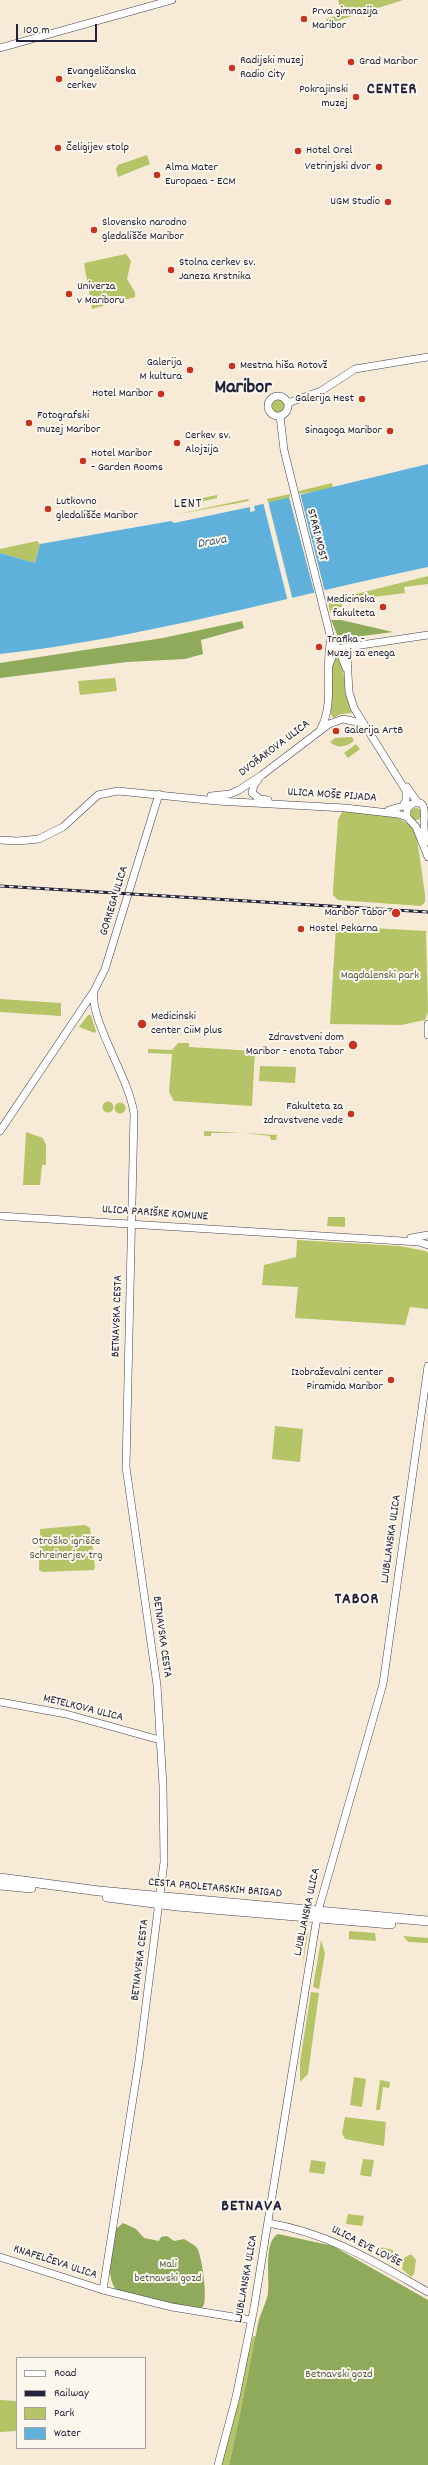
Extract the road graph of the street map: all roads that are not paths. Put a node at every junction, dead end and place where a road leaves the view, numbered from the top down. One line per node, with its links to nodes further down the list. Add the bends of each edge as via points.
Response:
1 (172, 0): 2 (street)
2 (0, 48)
3 (428, 357): 4 (street, via 355,369 321,391)
4 (288, 403): 5 (street, via 287,412); 5 (street, via 281,396 270,400 269,410)
5 (280, 416): 7 (street, STARI MOST, via 281,437)
6 (428, 635): 8 (street)
7 (331, 639): 9 (street); 10 (street, via 326,662)
8 (357, 646): 9 (street); 11 (street, via 348,651)
9 (339, 650): 10 (street, via 333,655); 11 (street)
10 (328, 668): 13 (street, via 327,715)
11 (346, 668): 12 (street, via 350,700)
12 (362, 723): 13 (street, DVOŘAKOVA ULICA, via 343,719); 15 (street)
13 (319, 730): 14 (street, DVOŘAKOVA ULICA)
14 (262, 775): 17 (street, DVOŘAKOVA ULICA, via 230,794); 18 (street, via 254,785 252,793 260,799)
15 (403, 784): 19 (street); 20 (street, via 407,794 405,803 398,809)
16 (159, 794): 17 (street); 25 (street, via 103,792 52,834 29,841); 28 (street, GORKEGA ULICA, via 113,947)
17 (200, 797): 18 (street, via 223,801)
18 (278, 803): 20 (street, ULICA MOŠE PIJADA)
19 (418, 803): 21 (street, via 409,807); 22 (street, via 427,810)
20 (385, 811): 21 (street)
21 (407, 817): 23 (street)
22 (426, 823): 23 (street); 24 (street); 26 (street)
23 (413, 824): 27 (street)
24 (428, 835)
25 (0, 840)
26 (428, 850)
27 (428, 857)
28 (94, 991): 31 (street, GORKEGA ULICA); 33 (street, BETNAVSKA CESTA, via 95,1009 128,1088 133,1108)
29 (428, 1024): 30 (street)
30 (428, 1035)
31 (0, 1131)
32 (0, 1216): 33 (street, ULICA PARIŠKE KOMUNE)
33 (132, 1224): 34 (street, ULICA PARIŠKE KOMUNE); 39 (street, BETNAVSKA CESTA, via 126,1467 154,1657)
34 (309, 1235): 35 (street, ULICA PARIŠKE KOMUNE, via 330,1233 411,1238); 36 (street, ULICA PARIŠKE KOMUNE, via 419,1242)
35 (428, 1235)
36 (428, 1245)
37 (428, 1366): 43 (street, LJUBLJANSKA ULICA, via 383,1684)
38 (0, 1702): 39 (street, METELKOVA ULICA, via 66,1714)
39 (160, 1740): 42 (street, BETNAVSKA CESTA, via 164,1836)
40 (0, 1878): 42 (main road, CESTA PROLETARSKIH BRIGAD)
41 (0, 1885): 42 (main road, CESTA PROLETARSKIH BRIGAD)
42 (160, 1900): 43 (main road, CESTA PROLETARSKIH BRIGAD); 48 (street, BETNAVSKA CESTA, via 139,2060)
43 (317, 1915): 44 (main road, CESTA PROLETARSKIH BRIGAD); 45 (main road, CESTA PROLETARSKIH BRIGAD); 46 (street, LJUBLJANSKA ULICA)
44 (428, 1921)
45 (428, 1927)
46 (268, 2223): 49 (street, ULICA EVE LOVŠE, via 334,2241); 50 (street, LJUBLJANSKA ULICA)
47 (0, 2257): 48 (street, KNAFELČEVA ULICA)
48 (103, 2290): 50 (street, KNAFELČEVA ULICA, via 172,2307)
49 (428, 2292)
50 (252, 2320): 51 (street, LJUBLJANSKA ULICA)
51 (218, 2465)

